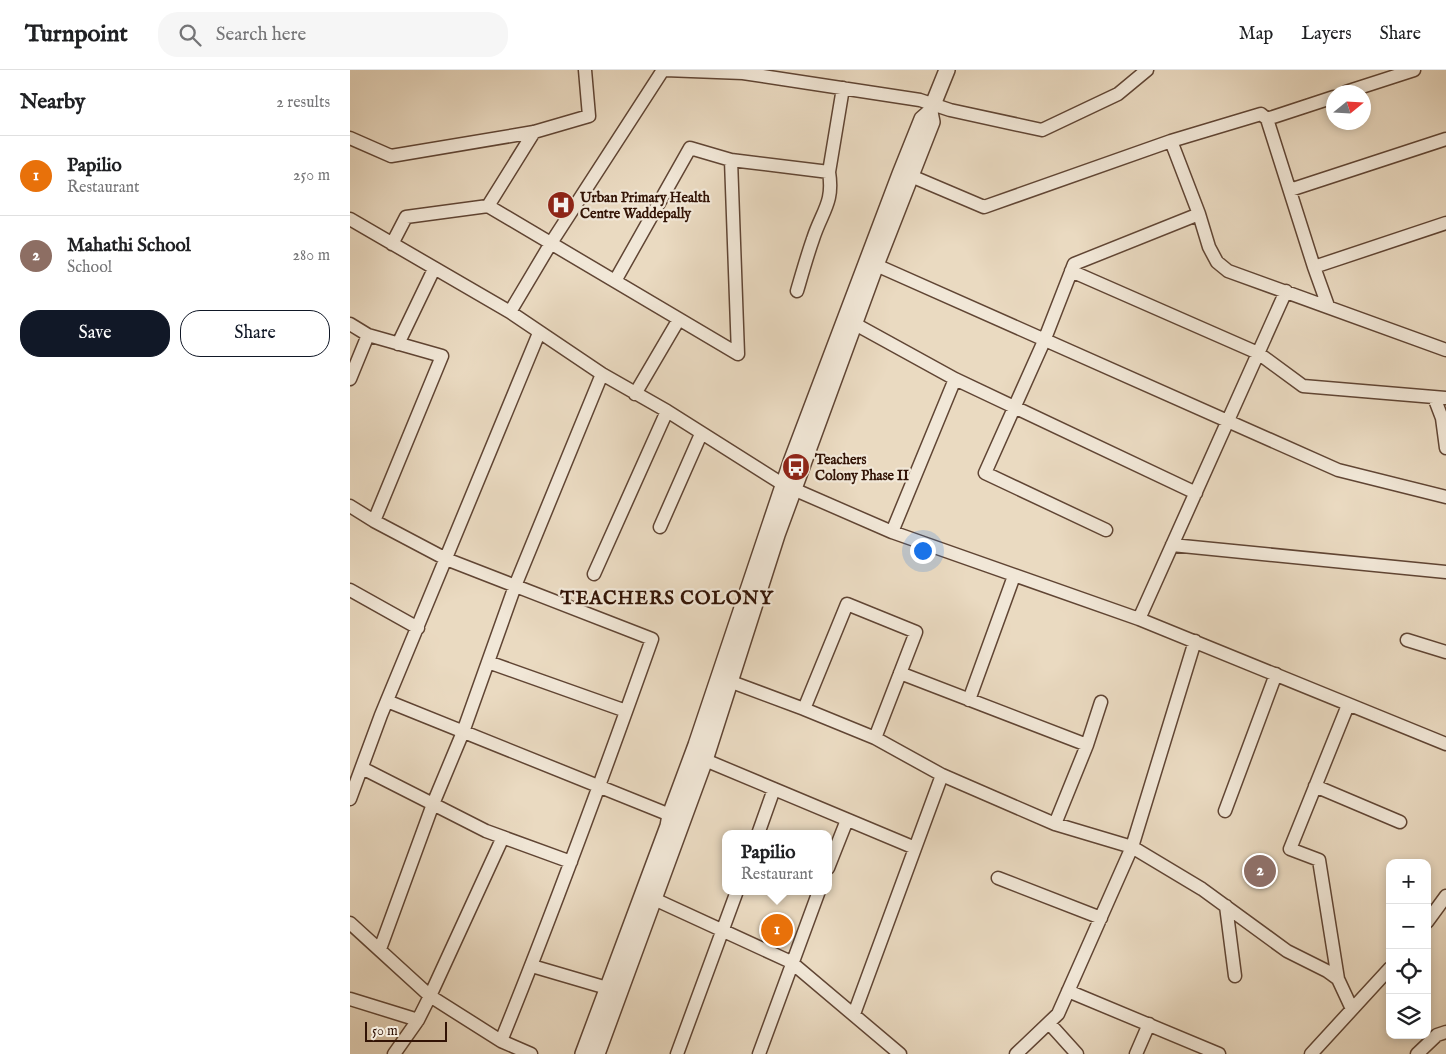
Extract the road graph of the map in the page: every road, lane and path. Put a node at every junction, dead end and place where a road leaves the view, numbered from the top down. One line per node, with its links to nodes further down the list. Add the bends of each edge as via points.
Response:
1 (585, 70): 13 (street, via 589,116)
2 (664, 70): 6 (street); 26 (street)
3 (947, 70): 11 (street)
4 (1147, 70): 11 (street, via 1118,94 1042,130)
5 (1414, 70): 7 (street)
6 (743, 72): 9 (street)
7 (1387, 74): 8 (street)
8 (1362, 85)
9 (843, 88): 11 (street, via 920,100); 18 (street)
10 (1326, 100): 12 (street)
11 (932, 108): 19 (street, via 932,122); 56 (street, via 922,119 866,262)
12 (1267, 119): 16 (street, via 1261,114); 20 (street)
13 (534, 132): 14 (street, via 391,156); 21 (street)
14 (350, 138)
15 (1446, 139): 20 (street)
16 (1171, 141): 19 (street, via 984,207); 22 (street)
17 (731, 160): 18 (street); 31 (street, via 690,148); 36 (street, via 738,354)
18 (829, 172): 33 (street, via 829,201 812,240)
19 (911, 176): 27 (street)
20 (1290, 190): 28 (street)
21 (488, 206): 25 (street, via 406,217); 26 (street)
22 (1199, 214): 30 (street, via 1074,264); 32 (street, via 1217,262 1228,270)
23 (350, 219): 25 (street)
24 (1446, 223): 28 (street)
25 (392, 244): 29 (street)
26 (551, 244): 31 (street); 35 (street)
27 (876, 265): 38 (street); 41 (street)
28 (1314, 267): 34 (street)
29 (434, 269): 35 (street); 42 (street)
30 (1071, 271): 41 (street); 44 (street)
31 (616, 282): 36 (street)
32 (1286, 290): 34 (street); 44 (street)
33 (797, 291)
34 (1328, 306): 43 (street)
35 (510, 312): 39 (street)
36 (679, 319): 48 (street)
37 (350, 324): 40 (street)
38 (855, 324): 47 (street); 56 (street)
39 (539, 333): 45 (street); 65 (street)
40 (368, 335): 42 (street); 46 (street)
41 (1044, 341): 50 (street); 52 (street)
42 (398, 344): 60 (street, via 442,356)
43 (1446, 350)
44 (1258, 353): 49 (street, via 1303,386); 52 (street)
45 (602, 374): 48 (street); 69 (street)
46 (350, 379)
47 (955, 379): 50 (street); 63 (street)
48 (635, 394): 51 (street)
49 (1440, 398): 54 (street)
50 (1014, 407): 57 (street); 62 (street, via 985,473)
51 (667, 411): 53 (street); 67 (street)
52 (1228, 421): 57 (street); 58 (street, via 1338,470)
53 (702, 434): 56 (street); 61 (street)
54 (1446, 448): 55 (street)
55 (1446, 452)
56 (790, 487): 63 (street); 79 (street); 100 (street)
57 (1196, 493): 64 (street)
58 (1446, 497)
59 (350, 506): 60 (street)
60 (374, 520): 65 (street)
61 (660, 527)
62 (1106, 530)
63 (892, 532): 68 (street)
64 (1172, 545): 66 (street); 71 (street)
65 (446, 559): 69 (street); 72 (street)
66 (1446, 572)
67 (594, 574)
68 (1014, 576): 71 (street); 80 (street)
69 (515, 586): 76 (street); 85 (street, via 652,639)
70 (350, 590): 72 (street)
71 (1140, 619): 74 (street)
72 (418, 628): 81 (street)
73 (1407, 640): 75 (street)
74 (1195, 641): 78 (street); 106 (street)
75 (1446, 652)
76 (488, 662): 85 (street); 86 (street)
77 (900, 673): 80 (street); 84 (street, via 916,632 847,604); 87 (street)
78 (1276, 674): 83 (street); 99 (street)
79 (730, 681): 84 (street); 90 (street)
80 (969, 700): 89 (street)
81 (387, 701): 86 (street); 91 (street)
82 (1101, 702): 89 (street)
83 (1348, 705): 88 (street); 94 (street)
84 (804, 709): 87 (street)
85 (626, 712): 95 (street)
86 (463, 732): 95 (street); 98 (street)
87 (875, 738): 92 (street)
88 (1446, 744)
89 (1087, 745): 103 (street)
90 (705, 760): 96 (street); 114 (street)
91 (362, 768): 93 (street); 98 (street)
92 (942, 775): 103 (street); 107 (street)
93 (353, 781): 97 (street)
94 (1315, 786): 102 (street); 125 (street, via 1290,849 1319,860)
95 (599, 787): 100 (street); 109 (street)
96 (774, 789): 101 (street); 104 (street)
97 (350, 799)
98 (433, 804): 105 (street); 120 (street)
99 (1225, 811)
100 (670, 815): 114 (street)
101 (847, 820): 107 (street); 108 (street)
102 (1400, 822)
103 (1055, 824): 106 (street)
104 (759, 830)
105 (503, 837): 109 (street); 128 (street)
106 (1132, 847): 115 (street); 117 (street)
107 (915, 848): 131 (street)
108 (832, 858)
109 (571, 862): 122 (street)
110 (998, 878): 117 (street)
111 (736, 895): 119 (street)
112 (817, 895): 121 (street)
113 (1446, 896): 116 (street)
114 (648, 897): 119 (street); 126 (street); 142 (street)
115 (1226, 906): 124 (street); 125 (street, via 1287,951)
116 (1431, 917)
117 (1101, 918): 127 (street)
118 (350, 923): 120 (street)
119 (723, 930): 121 (street); 143 (street)
120 (380, 949): 128 (street)
121 (792, 962): 131 (street); 138 (street)
122 (532, 966): 126 (street); 136 (street)
123 (1386, 972): 130 (street)
124 (1234, 976)
125 (1338, 980): 130 (street)
126 (607, 988): 141 (street)
127 (1068, 991): 133 (street, via 1058,1014); 134 (street)
128 (430, 996): 132 (street); 136 (street)
129 (350, 999): 132 (street)
130 (1352, 1009): 149 (street)
131 (854, 1014): 144 (street)
132 (418, 1020): 139 (street)
133 (1049, 1023): 145 (street); 146 (street)
134 (1149, 1024): 147 (street); 148 (street)
135 (1446, 1032): 150 (street, via 1437,1035)
136 (501, 1041): 137 (street)
137 (514, 1051): 140 (street)
138 (763, 1052)
139 (394, 1054)
140 (532, 1054)
141 (583, 1054)
142 (597, 1054)
143 (677, 1054)
144 (900, 1054)
145 (1016, 1054)
146 (1077, 1054)
147 (1136, 1054)
148 (1219, 1054)
149 (1311, 1054)
150 (1417, 1054)

